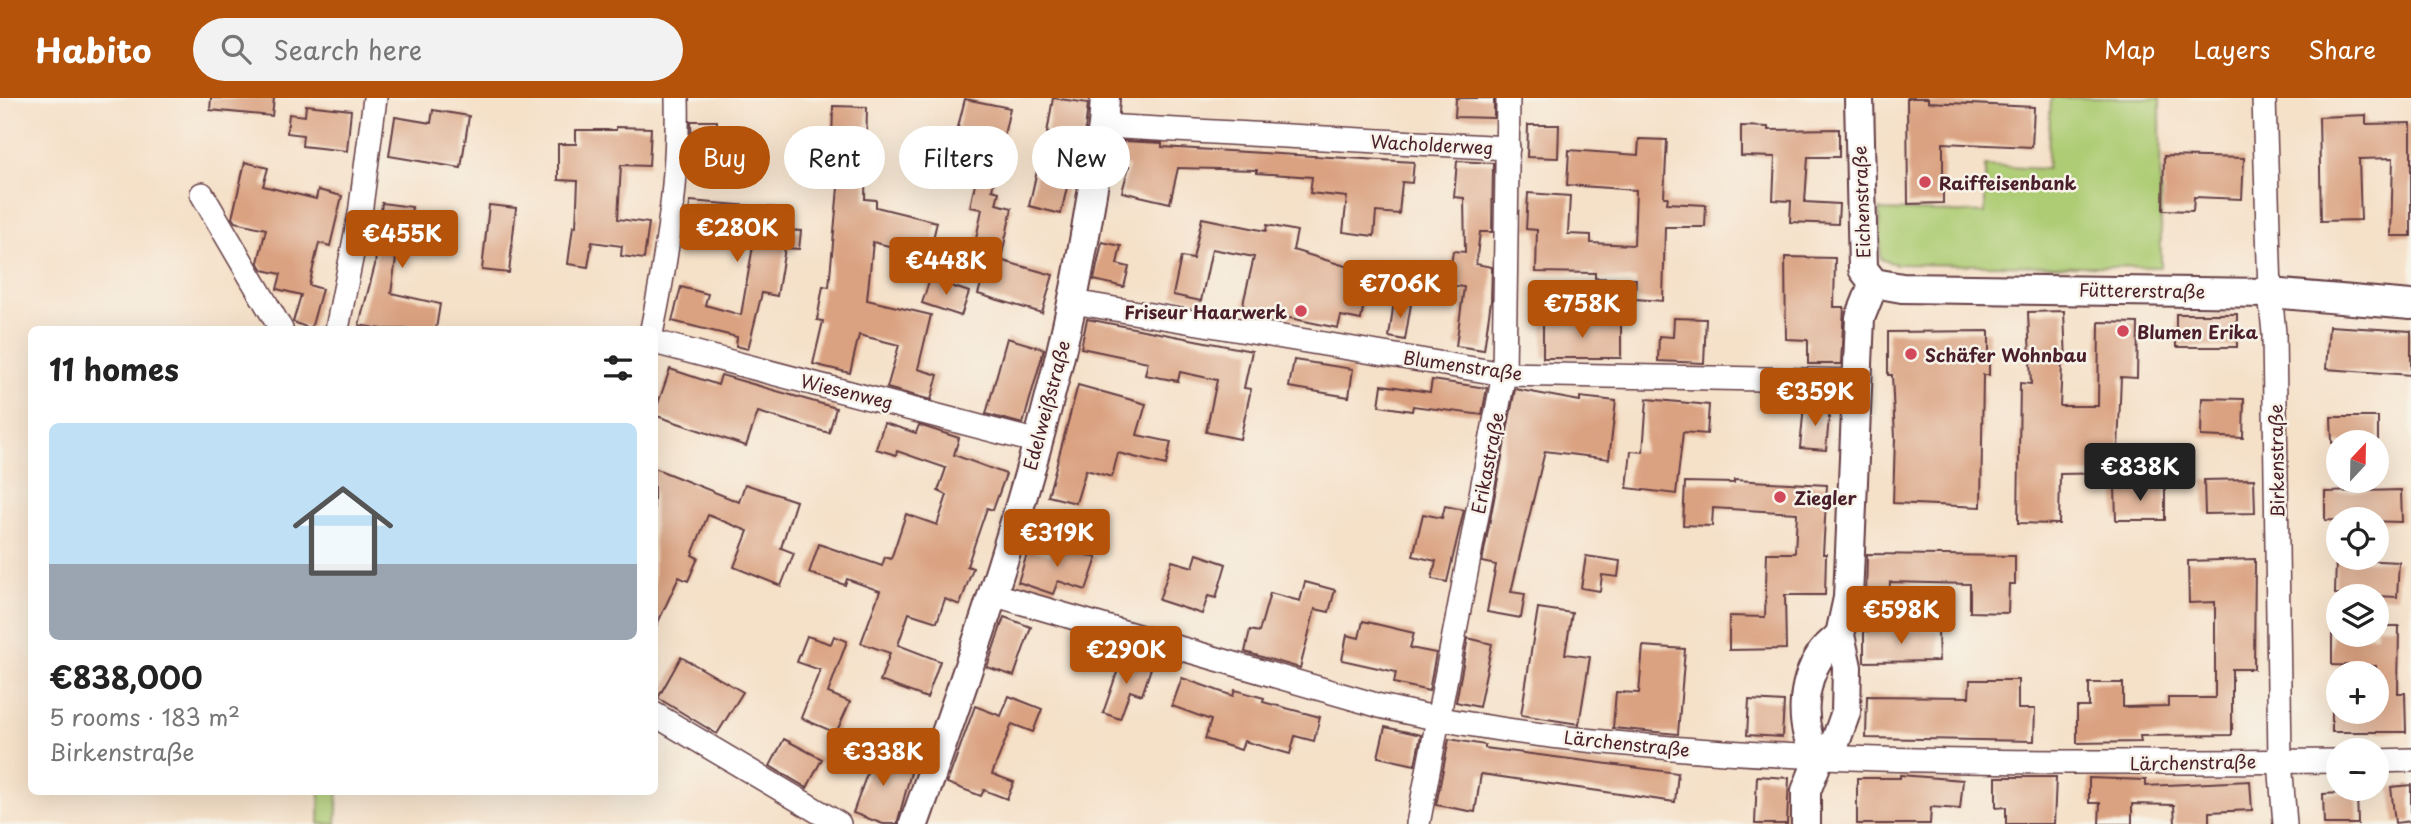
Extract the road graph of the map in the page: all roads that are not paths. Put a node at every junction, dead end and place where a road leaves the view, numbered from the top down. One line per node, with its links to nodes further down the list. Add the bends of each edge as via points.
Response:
1 (375, 98): 14 (street, via 360,214)
2 (677, 98): 15 (street, via 678,160)
3 (1508, 98): 7 (street, Erikastraße)
4 (1859, 98): 9 (street, Eichenstraße, via 1863,269)
5 (2264, 98): 10 (street, Birkenstraße)
6 (1104, 112): 7 (street, Wacholderweg); 11 (street, Edelweißstraße)
7 (1508, 148): 17 (street, Erikastraße)
8 (202, 194): 13 (street)
9 (1874, 283): 10 (street, Füttererstraße, via 1902,288); 18 (street, Eichenstraße, via 1860,318)
10 (2270, 293): 12 (street, Füttererstraße); 26 (street, Birkenstraße)
11 (1073, 302): 17 (street, Blumenstraße); 19 (street, Edelweißstraße)
12 (2411, 305)
13 (279, 326)
14 (338, 326)
15 (653, 326)
16 (658, 343): 19 (street, Wiesenweg)
17 (1504, 374): 18 (street, Blumenstraße); 23 (street, Erikastraße)
18 (1859, 381): 21 (street, Eichenstraße, via 1848,598)
19 (1038, 442): 20 (street, Edelweißstraße)
20 (992, 594): 23 (street, Lärchenstraße); 30 (street, Edelweißstraße)
21 (1840, 635): 24 (street, Eichenstraße, via 1847,667 1846,712 1835,743); 24 (street, Eichenstraße, via 1820,654 1809,685 1803,724)
22 (658, 716): 29 (street)
23 (1438, 720): 24 (street, Lärchenstraße, via 1638,746); 31 (street, Erikastraße)
24 (1819, 758): 26 (street, Lärchenstraße, via 2082,764); 32 (street, Eichenstraße, via 1806,791)
25 (2411, 760): 28 (street)
26 (2280, 761): 27 (street, Lärchenstraße); 33 (street, Birkenstraße)
27 (2326, 761)
28 (2389, 761)
29 (839, 824)
30 (914, 824)
31 (1418, 824)
32 (1806, 824)
33 (2285, 824)

